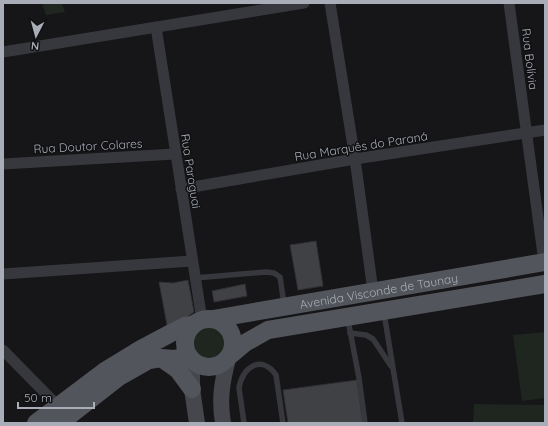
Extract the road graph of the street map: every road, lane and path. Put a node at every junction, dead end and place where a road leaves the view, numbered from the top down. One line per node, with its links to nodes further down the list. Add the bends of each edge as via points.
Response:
1 (304, 3): 4 (street)
2 (330, 3): 9 (street)
3 (509, 3): 7 (street, Rua Bolívia)
4 (156, 27): 5 (street); 8 (street, Rua Paraguai)
5 (3, 52)
6 (545, 130): 7 (street, Rua Marquês do Paraná)
7 (526, 134): 9 (street, Rua Marquês do Paraná); 13 (street, Rua Bolívia)
8 (175, 154): 10 (street, Rua Doutor Colares); 11 (street, Rua Paraguai)
9 (355, 160): 11 (street, Rua Marquês do Paraná); 18 (street)
10 (3, 164)
11 (181, 189): 12 (street, Rua Paraguai)
12 (192, 261): 14 (street); 15 (street, Rua Paraguai)
13 (544, 262): 17 (main road, via 537,280); 18 (main road, Avenida Visconde de Taunay)
14 (3, 274)
15 (195, 278): 19 (lane, via 274,273 280,277); 21 (street, Rua Paraguai)
16 (545, 284): 17 (main road, Avenida Visconde de Taunay)
17 (527, 286): 20 (main road, Avenida Visconde de Taunay)
18 (373, 290): 19 (main road, Avenida Visconde de Taunay)
19 (284, 306): 21 (main road, Avenida Visconde de Taunay)
20 (384, 311): 22 (main road, Avenida Visconde de Taunay); 27 (lane)
21 (202, 321): 24 (main road, via 223,323 230,330 234,341); 26 (main road, via 186,334 186,352); 29 (main road, Avenida Visconde de Taunay, via 185,326 140,349 105,371)
22 (349, 325): 24 (main road, Avenida Visconde de Taunay, via 268,330 245,343); 27 (lane, via 373,339); 35 (lane)
23 (3, 350): 29 (street)
24 (230, 356): 26 (main road, Avenida Visconde de Taunay, via 223,363 211,368); 32 (main road, via 221,394)
25 (161, 358): 26 (main road, Avenida Visconde de Taunay); 28 (main road, via 178,370); 29 (main road, Avenida Visconde de Taunay, via 149,360)
26 (190, 359): 28 (main road)
27 (393, 369): 36 (lane)
28 (192, 389): 31 (main road)
29 (60, 415): 30 (main road, Avenida Visconde de Taunay)
30 (36, 423)
31 (197, 423)
32 (223, 423)
33 (244, 423): 34 (lane, via 239,388 247,369 256,364 266,366 276,375)
34 (283, 423)
35 (365, 423)
36 (402, 423)

